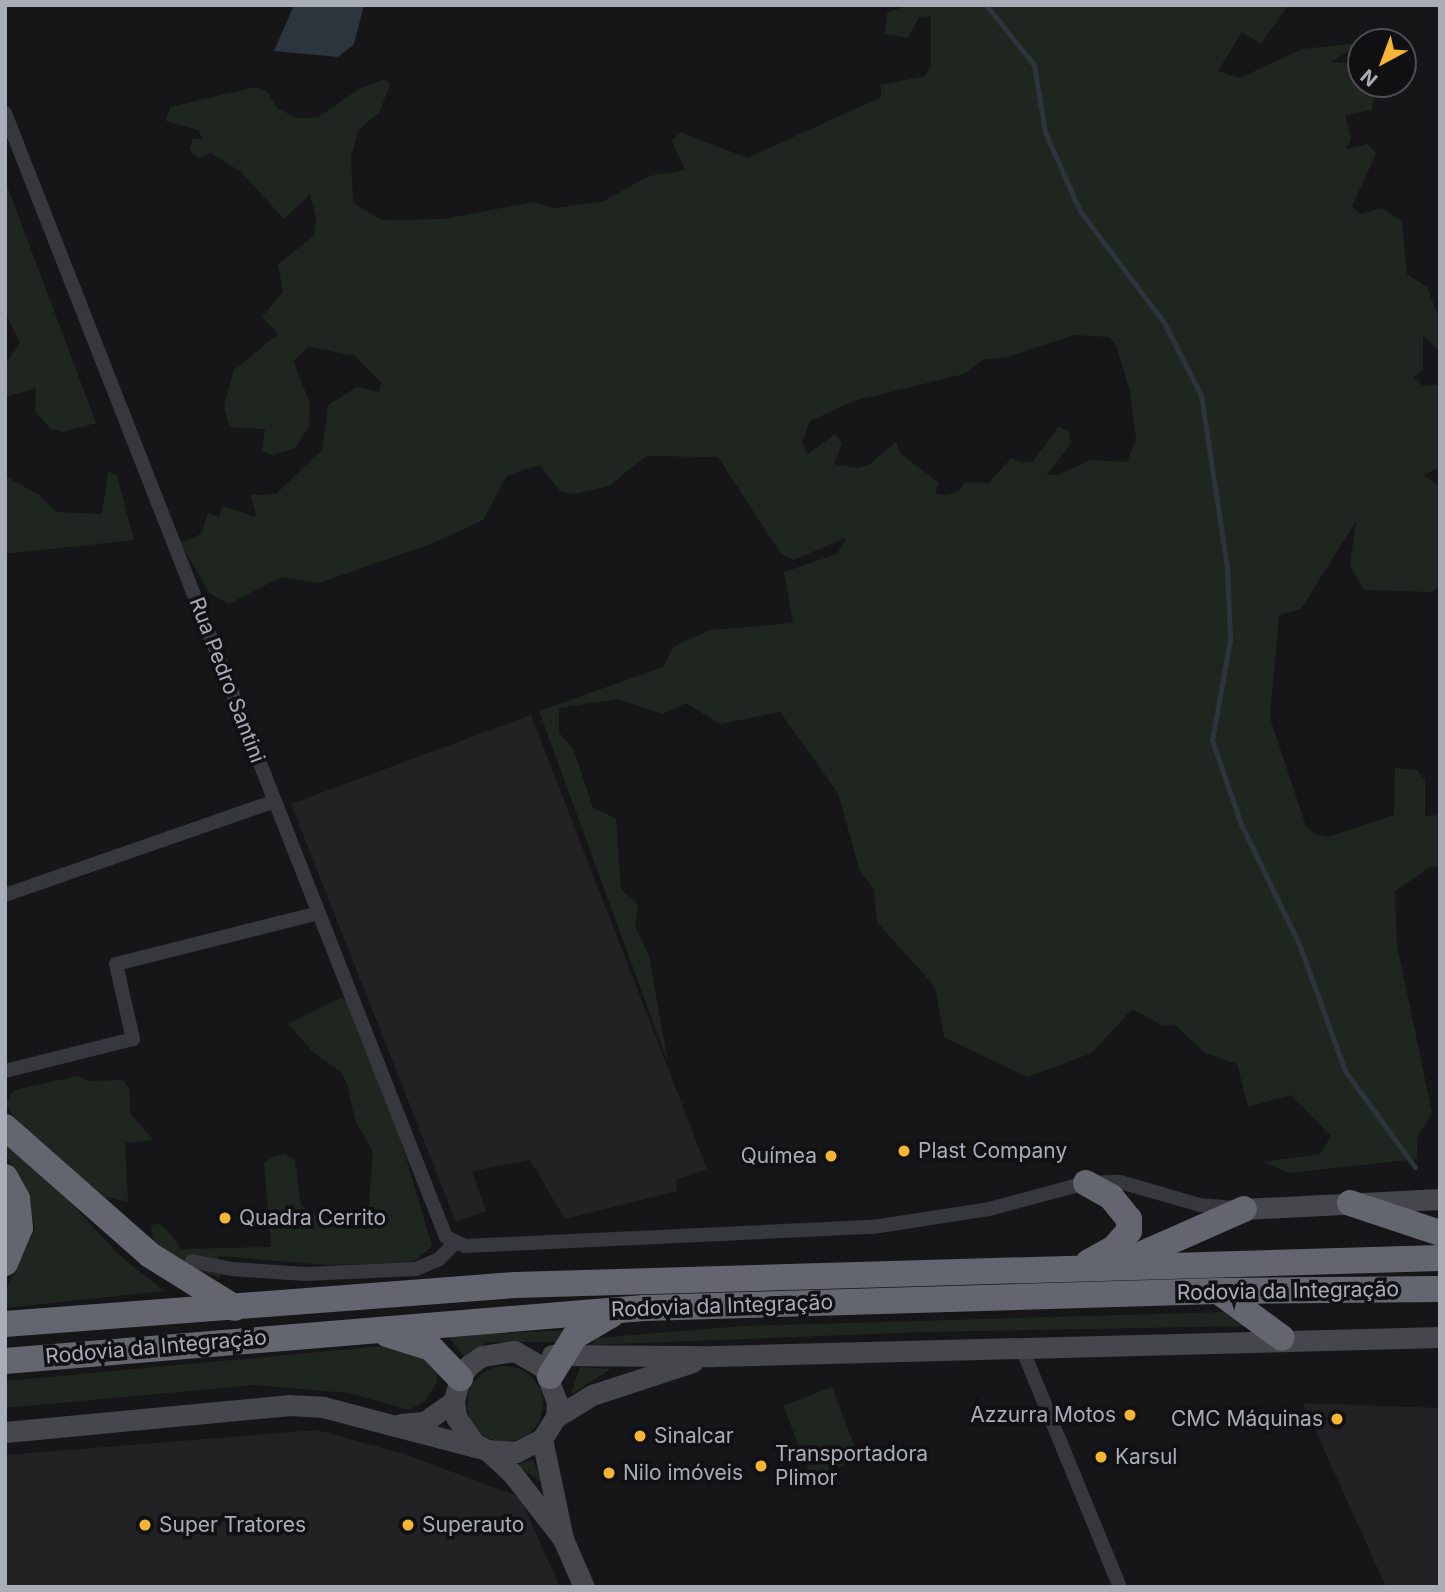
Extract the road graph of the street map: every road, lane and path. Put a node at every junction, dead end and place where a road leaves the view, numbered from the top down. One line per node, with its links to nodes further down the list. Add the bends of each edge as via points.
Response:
1 (5, 113): 2 (street, Rua Pedro Santini)
2 (275, 801): 3 (street); 4 (street, Rua Pedro Santini)
3 (5, 895)
4 (319, 913): 5 (street, via 116,964 133,1039); 13 (street, Rua Pedro Santini, via 446,1237)
5 (5, 1071)
6 (5, 1127): 21 (highway, via 150,1255)
7 (5, 1177): 16 (highway, via 17,1199 20,1228)
8 (1086, 1183): 11 (street, via 1120,1182 1200,1205); 13 (street, via 989,1209 873,1227); 17 (highway, via 1126,1210 1129,1231 1114,1248)
9 (1440, 1199): 10 (main road)
10 (1350, 1203): 11 (main road); 12 (highway)
11 (1244, 1209): 18 (highway)
12 (1440, 1233)
13 (455, 1243): 15 (street, via 439,1259 416,1269 305,1274)
14 (1440, 1258): 18 (highway, Rodovia da Integração)
15 (192, 1261)
16 (5, 1262)
17 (1079, 1268): 18 (highway, Rodovia da Integração); 21 (highway, Rodovia da Integração, via 515,1285)
18 (1110, 1268)
19 (1440, 1289): 20 (highway, Rodovia da Integração)
20 (1218, 1291): 22 (highway, Rodovia da Integração); 26 (highway)
21 (235, 1308): 23 (highway, Rodovia da Integração)
22 (621, 1310): 24 (highway, Rodovia da Integração); 30 (highway, via 588,1325)
23 (5, 1324)
24 (365, 1328): 29 (highway, Rodovia da Integração); 31 (highway, via 431,1348)
25 (1440, 1337): 26 (main road)
26 (1282, 1338): 27 (main road)
27 (1021, 1346): 28 (main road); 39 (street)
28 (715, 1356): 30 (main road); 32 (main road, via 592,1395)
29 (5, 1361)
30 (557, 1366): 31 (main road, via 506,1351 482,1356); 32 (main road)
31 (457, 1390): 33 (main road, via 424,1422); 36 (main road, via 463,1431)
32 (556, 1417): 35 (main road)
33 (389, 1424): 34 (main road, via 324,1407 288,1405); 36 (main road)
34 (5, 1432)
35 (542, 1439): 36 (main road, via 516,1452); 37 (main road)
36 (488, 1450): 37 (main road)
37 (564, 1539): 38 (main road)
38 (584, 1587)
39 (1120, 1587)

